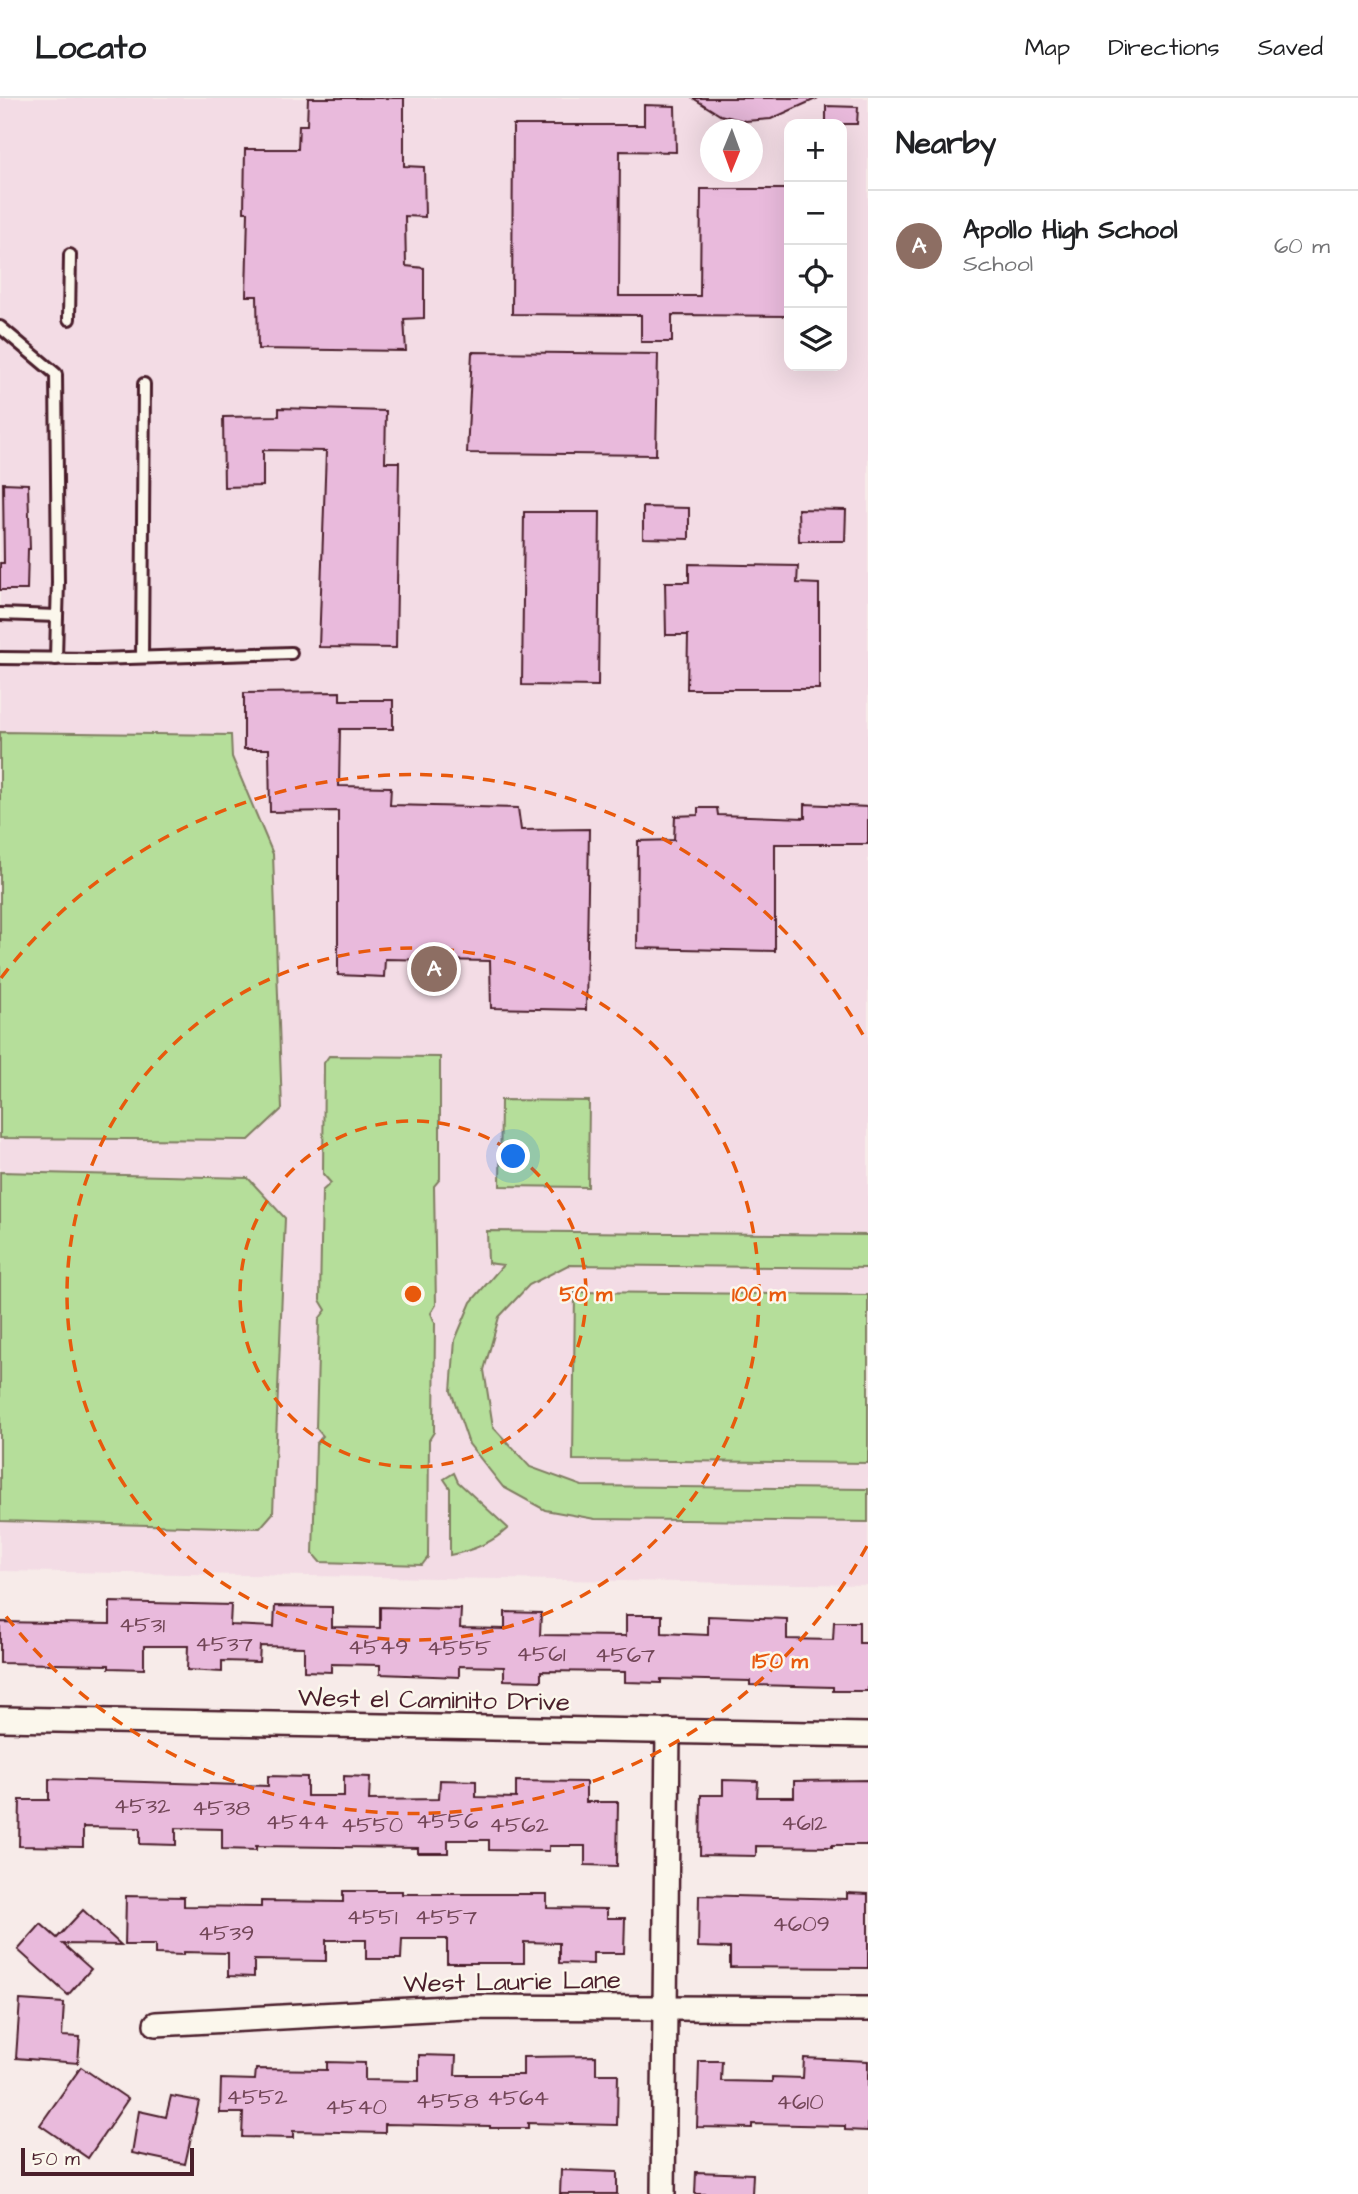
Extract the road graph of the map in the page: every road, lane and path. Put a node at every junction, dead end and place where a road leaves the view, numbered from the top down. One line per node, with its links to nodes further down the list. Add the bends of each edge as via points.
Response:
1 (70, 255): 2 (lane)
2 (69, 319)
3 (0, 327): 6 (lane, via 56,374)
4 (144, 384): 8 (lane)
5 (0, 614): 6 (lane)
6 (57, 616): 10 (lane)
7 (291, 653): 8 (lane)
8 (142, 657): 10 (lane)
9 (0, 658): 10 (lane)
10 (56, 659)
11 (0, 1720): 12 (street, West el Caminito Drive)
12 (668, 1731): 13 (street, West el Caminito Drive); 14 (street)
13 (868, 1735)
14 (664, 2007): 15 (street, West Laurie Lane); 16 (street, West Laurie Lane, via 466,2007); 17 (street)
15 (868, 2009)
16 (156, 2024)
17 (663, 2194)

